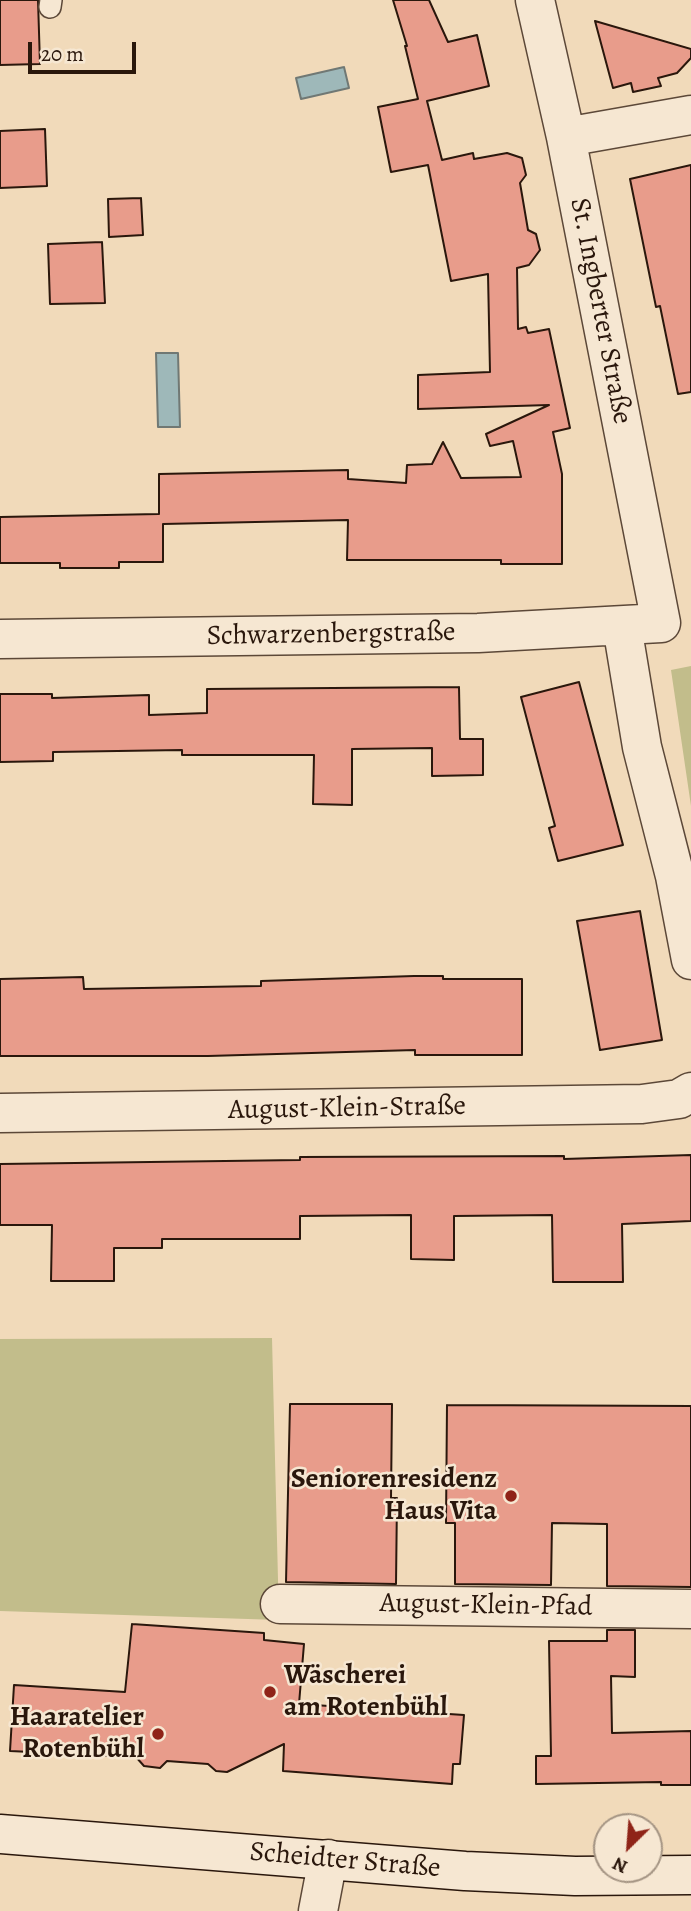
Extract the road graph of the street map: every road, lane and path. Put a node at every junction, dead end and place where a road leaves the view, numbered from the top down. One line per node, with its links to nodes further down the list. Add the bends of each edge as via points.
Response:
1 (535, 0): 3 (street, St. Ingberter Straße)
2 (691, 114): 3 (street)
3 (566, 137): 4 (street, St. Ingberter Straße)
4 (661, 623): 5 (street, Schwarzenbergstraße)
5 (622, 626): 6 (street, Schwarzenbergstraße, via 465,633); 7 (street, via 642,747)
6 (0, 639)
7 (691, 960)
8 (691, 1092): 9 (street, August-Klein-Straße, via 679,1099 642,1104)
9 (0, 1113)
10 (280, 1604): 11 (street, August-Klein-Pfad)
11 (691, 1609)
12 (0, 1834): 13 (street, Scheidter Straße)
13 (328, 1859): 14 (street, Scheidter Straße, via 561,1876); 15 (street)
14 (691, 1875)
15 (318, 1911)

